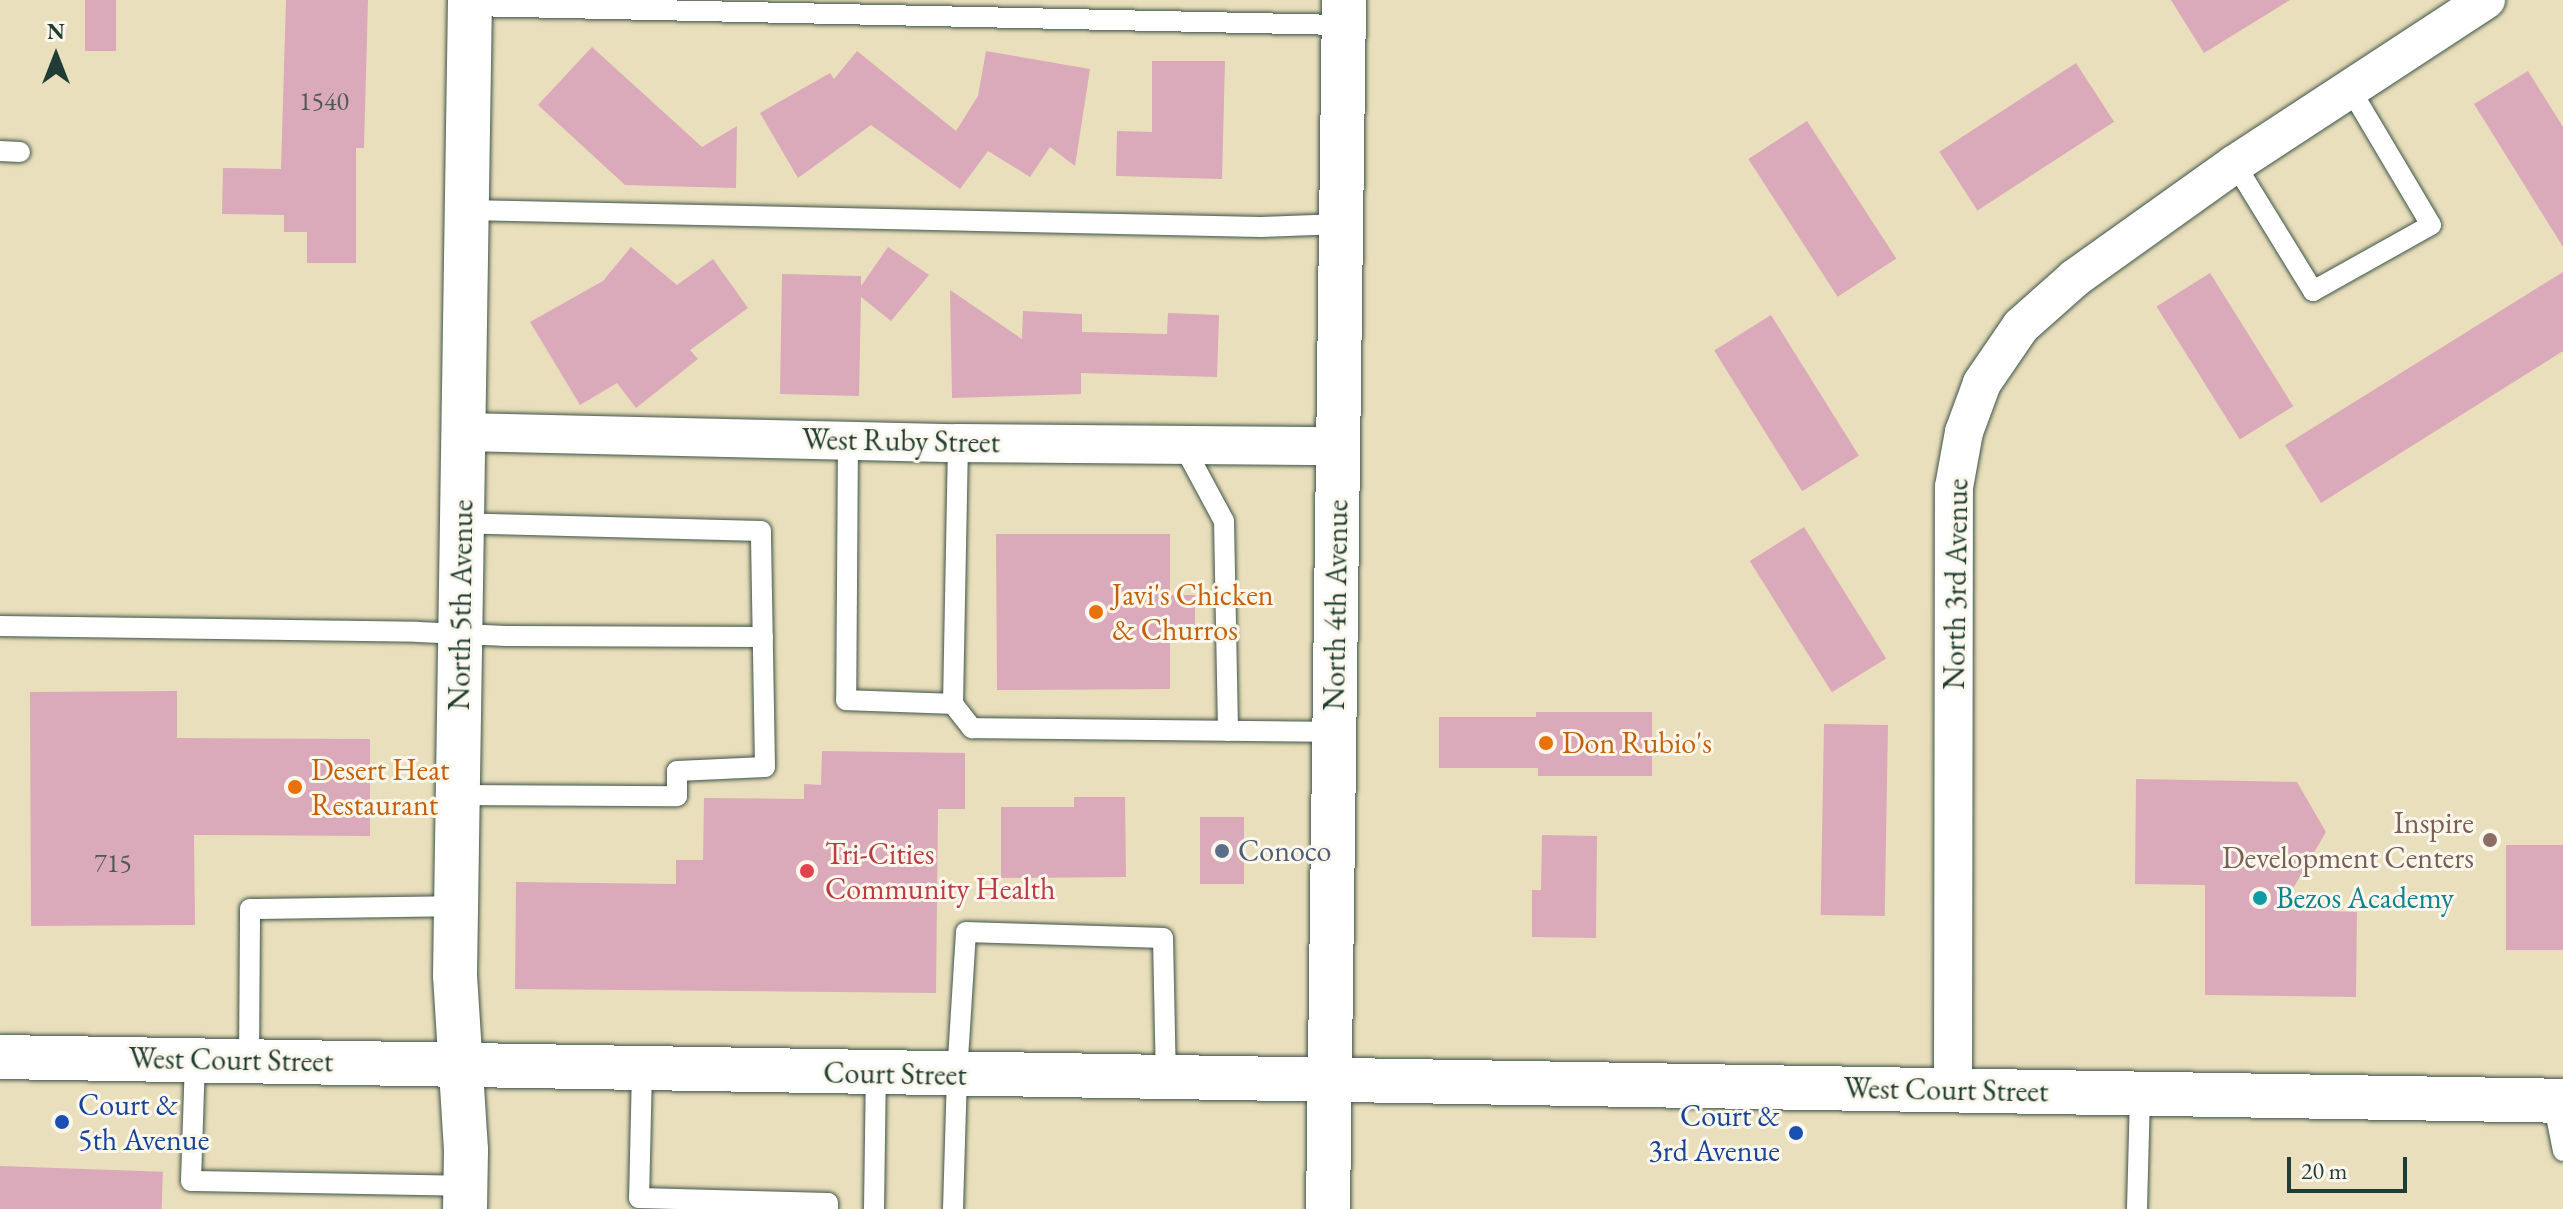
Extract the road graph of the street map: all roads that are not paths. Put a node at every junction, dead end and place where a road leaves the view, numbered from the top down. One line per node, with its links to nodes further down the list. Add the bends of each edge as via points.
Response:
1 (2486, 0): 4 (street, North 3rd Avenue)
2 (470, 3): 3 (lane); 6 (main road, North 5th Avenue)
3 (1344, 13): 7 (main road, North 4th Avenue)
4 (2351, 90): 5 (street, North 3rd Avenue); 5 (lane, via 2431,225 2313,291)
5 (2235, 164): 31 (street, North 3rd Avenue, via 2075,278 2021,326 1982,383 1964,432 1954,487)
6 (467, 210): 7 (lane, via 1245,227); 8 (main road, North 5th Avenue)
7 (1341, 224): 12 (main road, North 4th Avenue)
8 (463, 432): 9 (street, West Ruby Street); 13 (main road, North 5th Avenue)
9 (848, 440): 10 (street, West Ruby Street); 17 (lane, via 846,700)
10 (958, 443): 11 (street, West Ruby Street); 17 (lane)
11 (1183, 445): 12 (street, West Ruby Street); 18 (lane, via 1224,521)
12 (1338, 446): 19 (main road, North 4th Avenue)
13 (462, 523): 15 (main road, North 5th Avenue); 16 (lane, via 761,531)
14 (0, 626): 15 (lane)
15 (460, 634): 16 (lane); 20 (main road, North 5th Avenue)
16 (763, 637): 20 (lane, via 765,767 677,771 677,796)
17 (953, 704): 18 (lane, via 972,728)
18 (1228, 731): 19 (lane)
19 (1334, 732): 30 (main road, North 4th Avenue)
20 (458, 795): 21 (main road, North 5th Avenue)
21 (457, 906): 24 (lane, via 250,909); 25 (main road, North 5th Avenue)
22 (0, 1057): 23 (main road, West Court Street)
23 (195, 1060): 24 (main road, West Court Street); 35 (lane, via 191,1181)
24 (249, 1061): 25 (main road, West Court Street)
25 (461, 1064): 26 (main road, Court Street); 35 (main road, North 5th Avenue)
26 (642, 1069): 27 (main road, Court Street); 36 (lane)
27 (876, 1074): 28 (main road, Court Street); 38 (lane)
28 (957, 1075): 29 (main road, Court Street); 29 (lane, via 966,932 1163,938); 39 (lane)
29 (1166, 1077): 30 (main road, Court Street)
30 (1329, 1079): 31 (main road, West Court Street); 40 (main road, North 4th Avenue)
31 (1953, 1091): 32 (main road, West Court Street)
32 (2140, 1092): 33 (main road, West Court Street); 41 (lane)
33 (2558, 1101): 34 (lane)
34 (2563, 1151)
35 (465, 1197)
36 (636, 1204): 37 (lane, via 828,1203)
37 (828, 1209)
38 (874, 1209)
39 (953, 1209)
40 (1328, 1209)
41 (2137, 1209)

